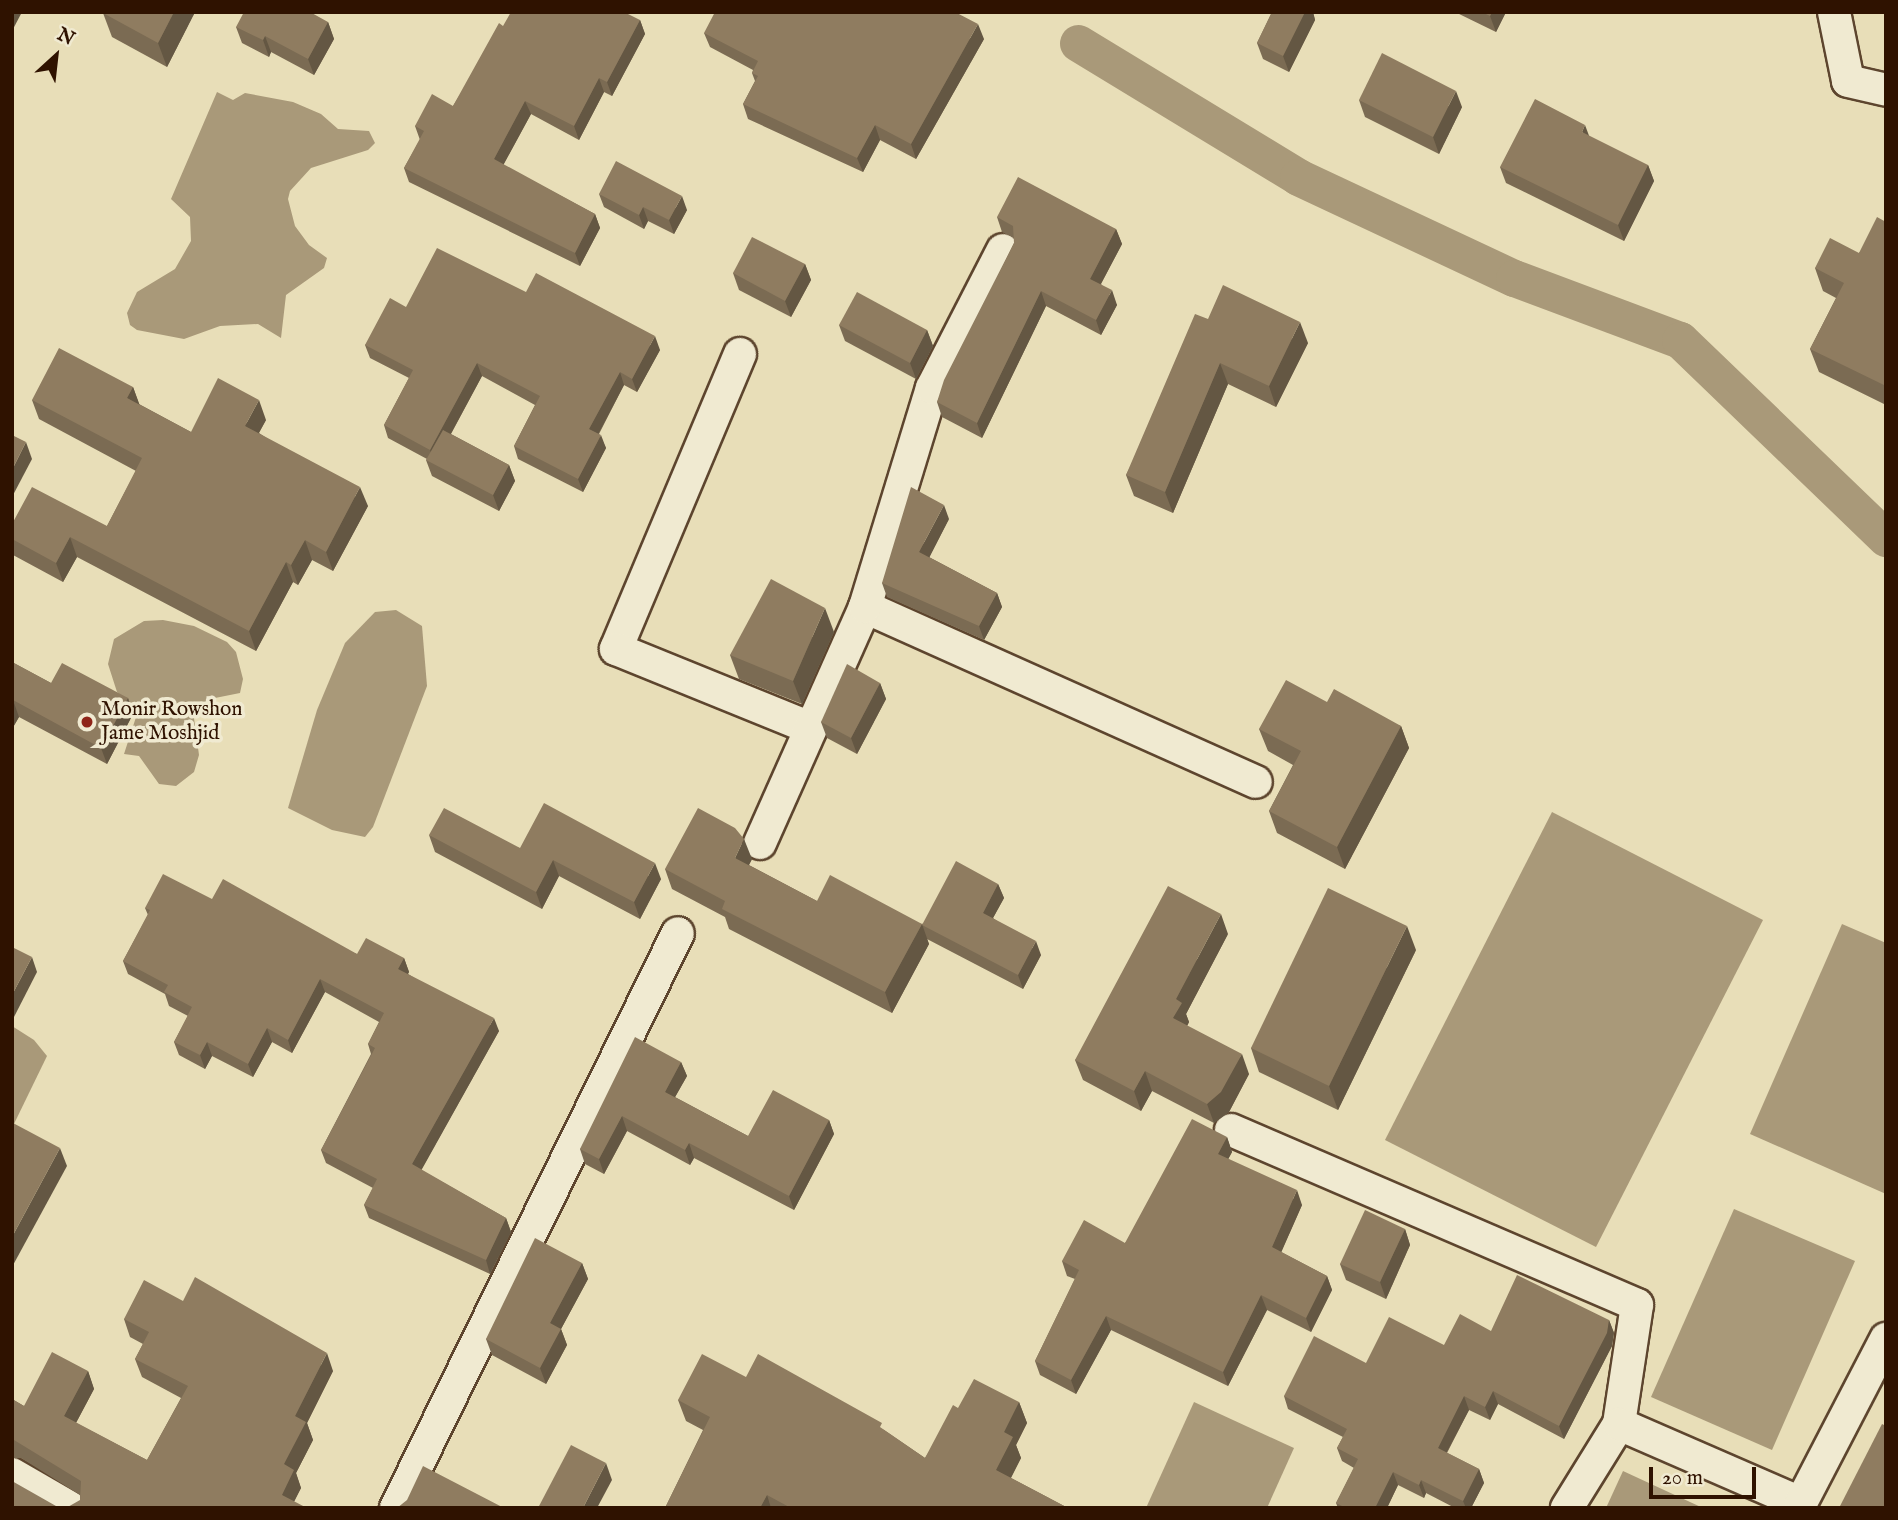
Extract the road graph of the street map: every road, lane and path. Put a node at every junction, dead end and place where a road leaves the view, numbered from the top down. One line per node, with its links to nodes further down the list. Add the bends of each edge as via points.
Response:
1 (1834, 12): 2 (street, via 1848,81)
2 (1886, 90)
3 (1003, 250): 5 (street, via 933,388)
4 (740, 354): 6 (street, via 616,649)
5 (865, 607): 6 (street); 7 (street)
6 (811, 728): 8 (street)
7 (1256, 782)
8 (760, 843)
9 (678, 933): 15 (street)
10 (1231, 1130): 12 (street, via 1637,1305)
11 (1886, 1339): 12 (street, via 1801,1503)
12 (1619, 1424): 16 (street)
13 (12, 1474): 14 (street)
14 (71, 1508)
15 (396, 1508)
16 (1567, 1508)

